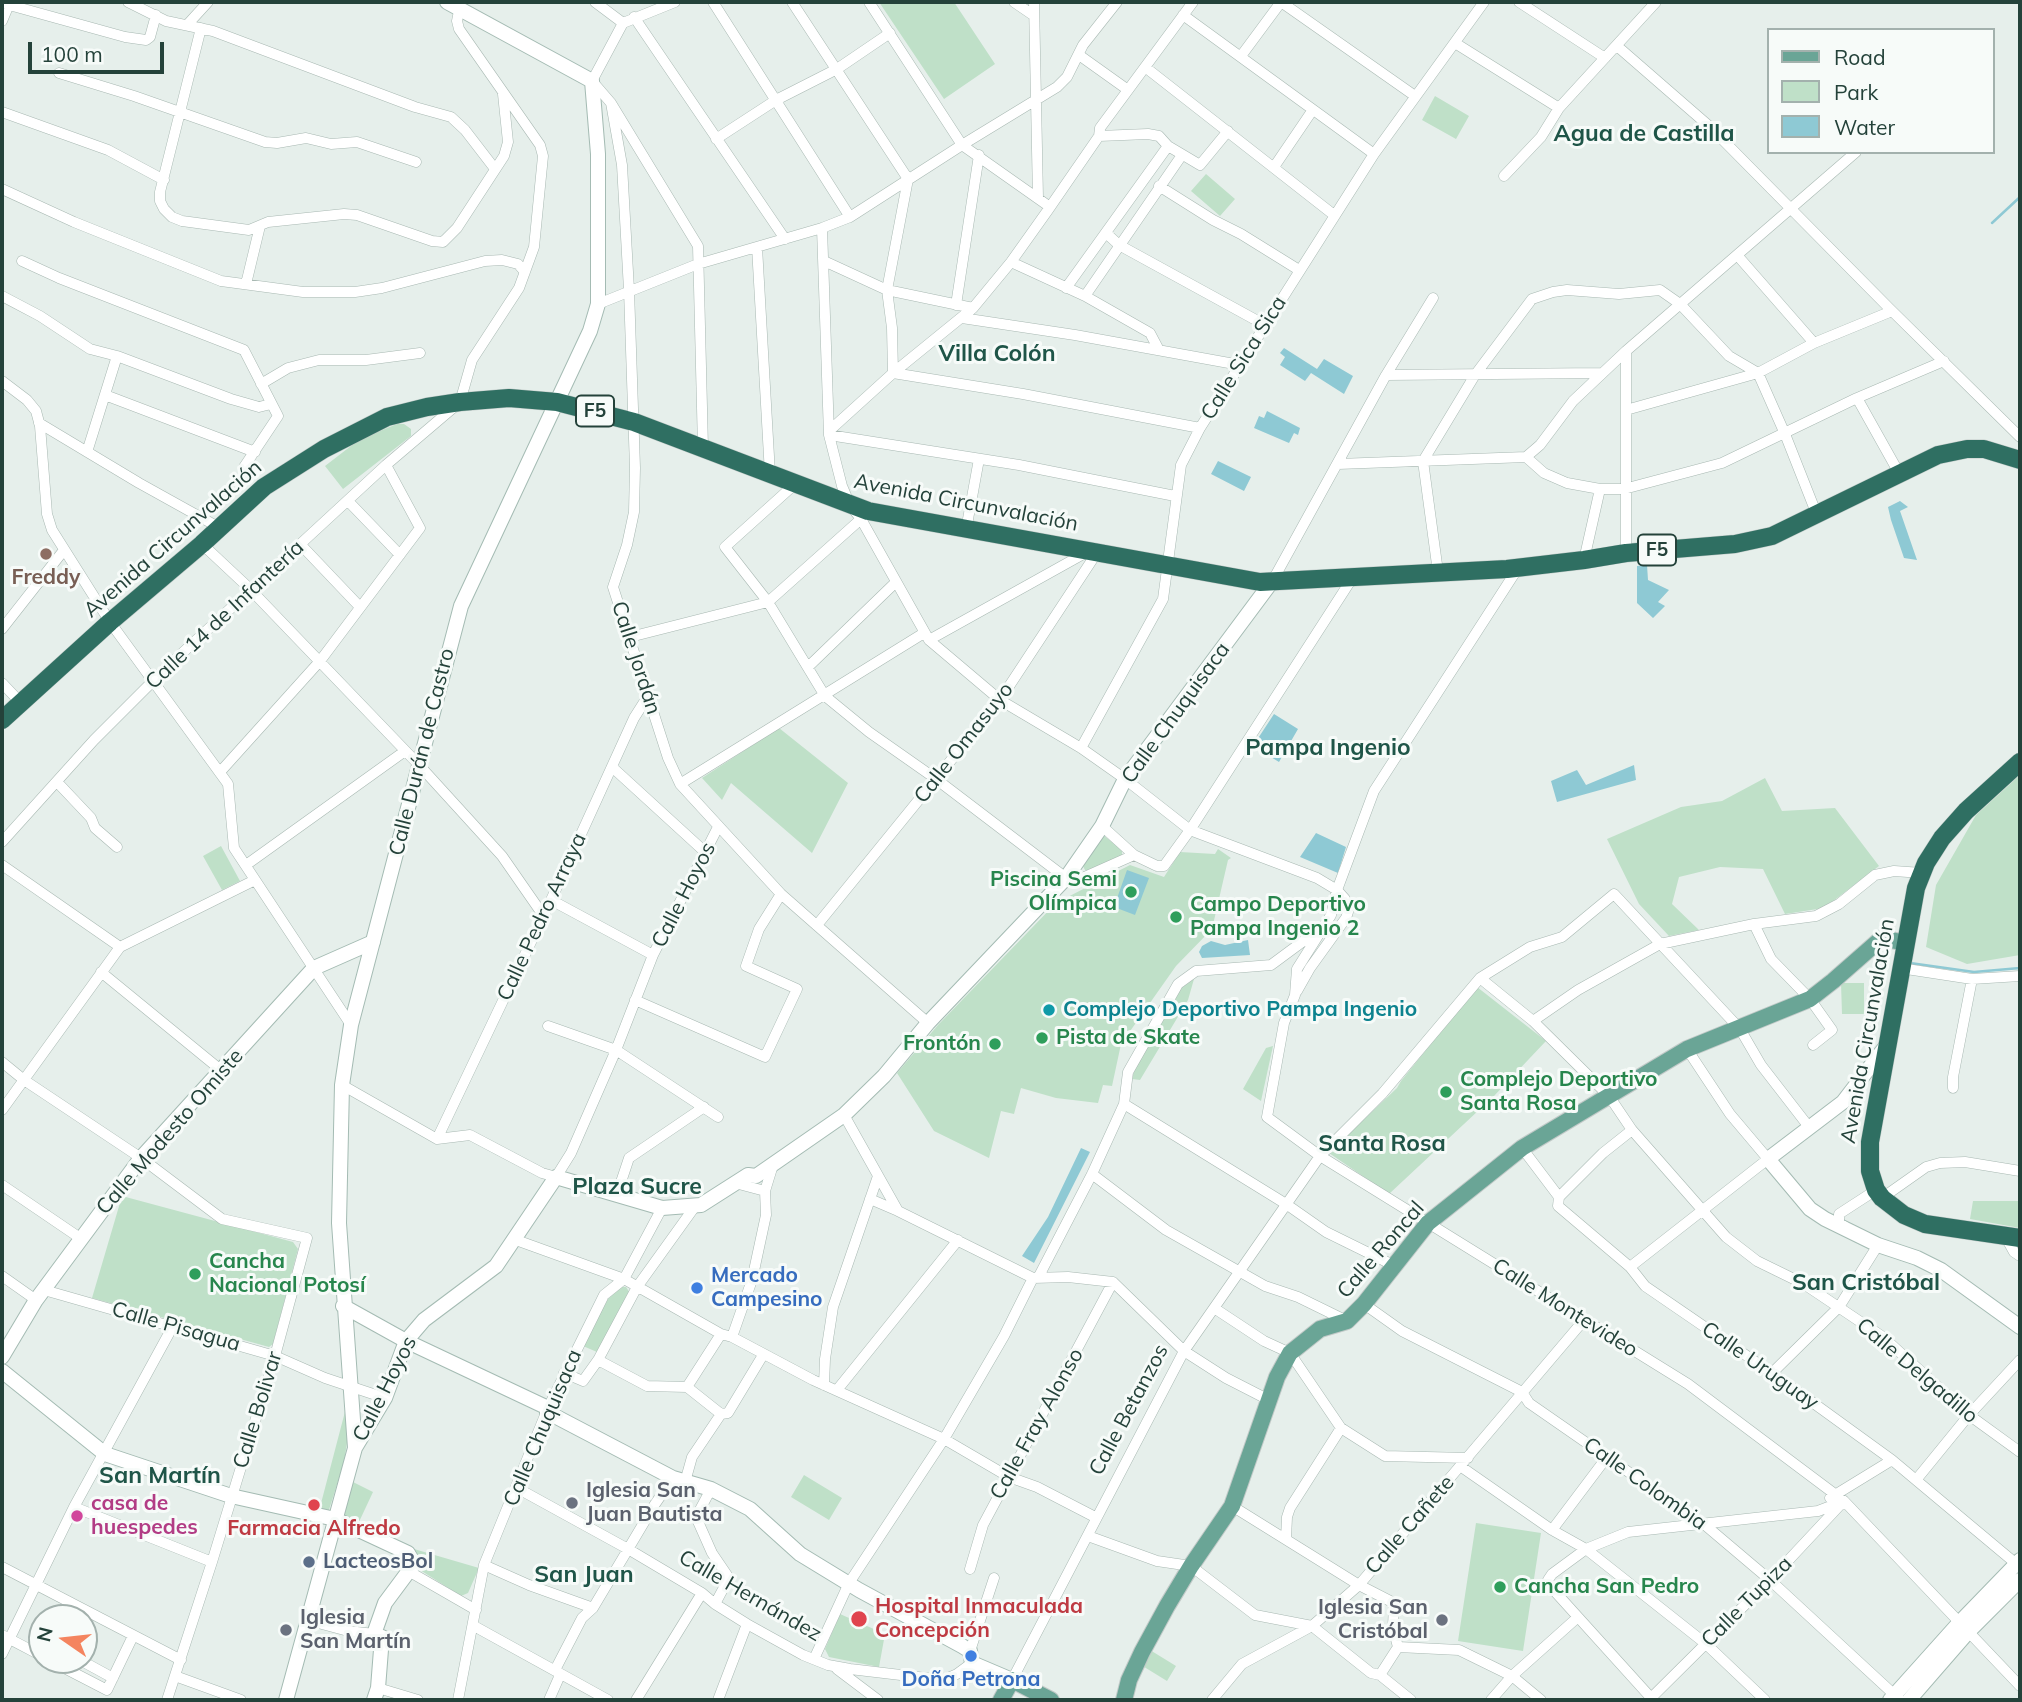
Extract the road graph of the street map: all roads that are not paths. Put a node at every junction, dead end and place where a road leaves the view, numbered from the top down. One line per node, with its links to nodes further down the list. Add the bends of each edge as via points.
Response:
1 (128, 2): 18 (street)
2 (208, 2): 24 (street)
3 (595, 2): 23 (street)
4 (675, 2): 21 (street)
5 (713, 2): 39 (street)
6 (792, 2): 33 (street)
7 (869, 2): 26 (street)
8 (1014, 2): 19 (street)
9 (1034, 2): 19 (street)
10 (1117, 2): 29 (street)
11 (1193, 2): 20 (street)
12 (1281, 2): 30 (street); 38 (street)
13 (1483, 2): 27 (street, Calle Sica Sica)
14 (1518, 2): 31 (street)
15 (1656, 2): 28 (street)
16 (7, 4): 18 (street, via 146,40); 22 (street)
17 (456, 4): 35 (main road); 37 (street, via 459,29)
18 (156, 15): 24 (street)
19 (1033, 15): 40 (street)
20 (1183, 15): 30 (street); 32 (street)
21 (634, 17): 23 (street); 48 (street)
22 (2, 21)
23 (623, 23): 35 (street)
24 (187, 24): 25 (street)
25 (201, 28): 45 (street); 57 (street, via 451,117)
26 (890, 33): 33 (street); 49 (street)
27 (1455, 43): 38 (street, Calle Sica Sica); 42 (street)
28 (1617, 46): 31 (street); 65 (street, via 1709,127)
29 (1079, 55): 36 (street); 40 (street, via 1057,87)
30 (1241, 56): 43 (street)
31 (1605, 58): 42 (street)
32 (1145, 66): 36 (street); 46 (street)
33 (837, 69): 39 (street); 59 (street)
34 (59, 73): 45 (street)
35 (592, 81): 41 (street); 88 (main road, Calle Durán de Castro, via 598,154)
36 (1128, 90): 47 (street)
37 (503, 94): 57 (street, via 508,142); 80 (street, via 543,156 534,247)
38 (1415, 96): 51 (street, Calle Sica Sica)
39 (776, 100): 48 (street); 67 (street)
40 (1036, 102): 49 (street); 63 (street)
41 (611, 103): 78 (street, via 698,246); 83 (street, Calle Jordán, via 622,166)
42 (1559, 108): 58 (street, via 1541,137)
43 (1312, 111): 51 (street); 56 (street)
44 (2, 112): 60 (street, via 108,150)
45 (180, 113): 55 (street, via 265,142 306,138 331,144 357,142); 60 (street)
46 (1228, 131): 54 (street, via 1200,165); 56 (street)
47 (1099, 136): 50 (street, via 1148,134 1159,136); 64 (street)
48 (716, 139): 71 (street)
49 (962, 145): 53 (street); 59 (street)
50 (1168, 146): 54 (street); 70 (street)
51 (1374, 154): 66 (street, Calle Sica Sica)
52 (1854, 154): 65 (street)
53 (979, 155): 63 (street); 90 (street)
54 (1182, 155): 61 (street)
55 (416, 162)
56 (1274, 167): 66 (street)
57 (495, 169): 68 (street, via 443,242 357,215)
58 (1504, 176)
59 (908, 179): 67 (street); 84 (street)
60 (164, 180): 68 (street, via 160,201 172,217 249,230)
61 (1159, 186): 72 (street); 79 (street)
62 (2, 189): 81 (street, via 221,281)
63 (1038, 198): 64 (street)
64 (1050, 207): 77 (street)
65 (1791, 209): 74 (street); 92 (street)
66 (1334, 215): 79 (street, Calle Sica Sica)
67 (850, 217): 69 (street)
68 (260, 226): 81 (street)
69 (822, 228): 71 (street); 76 (street)
70 (1106, 233): 72 (street); 82 (street)
71 (785, 239): 73 (street)
72 (1119, 245): 86 (street); 94 (street)
73 (757, 247): 78 (street); 132 (street)
74 (1737, 255): 89 (street); 95 (street)
75 (22, 261): 108 (street, via 244,350)
76 (824, 261): 84 (street); 118 (street)
77 (1011, 262): 82 (street); 91 (street)
78 (698, 264): 83 (street); 121 (street)
79 (1299, 270): 94 (street, Calle Sica Sica)
80 (525, 272): 81 (street, via 518,264 502,260 355,292 303,292); 111 (street, via 472,360)
81 (246, 284)
82 (1066, 288): 86 (street)
83 (629, 290): 88 (street); 115 (street, Calle Jordán)
84 (887, 290): 90 (street); 102 (street)
85 (2, 296): 99 (street, via 78,343)
86 (1085, 296): 96 (street, via 1150,333)
87 (1433, 298): 105 (street, Calle Chuquisaca)
88 (598, 304): 112 (main road, Calle Durán de Castro)
89 (1680, 304): 97 (street); 104 (street, via 1729,356); 106 (street, via 1660,290 1545,294 1532,299)
90 (956, 305): 91 (street)
91 (973, 308): 93 (street)
92 (1892, 311): 95 (street); 100 (street)
93 (962, 318): 96 (street); 102 (street)
94 (1265, 325): 101 (street, Calle Sica Sica)
95 (1814, 343): 104 (street)
96 (1159, 350): 101 (street)
97 (1626, 351): 103 (street); 114 (street)
98 (420, 353): 108 (street, via 319,360 288,368)
99 (117, 356): 109 (street); 113 (street, via 231,399 259,407)
100 (1944, 360): 110 (street); 120 (street)
101 (1240, 365): 117 (street, Calle Sica Sica)
102 (892, 373): 117 (street); 118 (street)
103 (1602, 373): 106 (street); 124 (street)
104 (1758, 373): 114 (street); 119 (street)
105 (1386, 374): 106 (street); 128 (street, Calle Chuquisaca)
106 (1475, 375): 127 (street)
107 (2, 382): 116 (street, via 27,400)
108 (261, 384): 113 (street)
109 (105, 395): 122 (street); 123 (street)
110 (1857, 398): 119 (street); 131 (street)
111 (460, 402): 112 (highway, Avenida Circunvalación / F5, via 509,398); 129 (street, Calle 14 de Infantería); 140 (highway, Avenida Circunvalación / F5, via 387,417 324,449 264,487)
112 (557, 402): 115 (highway, Avenida Circunvalación / F5); 174 (main road, Calle Durán de Castro, via 460,606)
113 (271, 404): 123 (street, via 278,416)
114 (1626, 411): 135 (street)
115 (634, 422): 121 (highway, Avenida Circunvalación / F5); 161 (street, Calle Jordán, via 634,512 613,587)
116 (39, 423): 122 (street); 144 (street, via 47,514)
117 (1200, 428): 136 (street, Calle Sica Sica, via 1181,465)
118 (829, 433): 125 (street); 138 (street, via 842,486)
119 (1785, 434): 135 (street, via 1722,463); 139 (street)
120 (2020, 437)
121 (703, 448): 132 (highway, Avenida Circunvalación / F5)
122 (87, 452): 140 (street)
123 (256, 452): 130 (street)
124 (1526, 457): 127 (street); 134 (street, via 1555,478)
125 (979, 459): 136 (street); 141 (street)
126 (2020, 460): 131 (highway, Avenida Circunvalación / F5, via 1999,452 1967,449 1938,455)
127 (1423, 461): 128 (street); 151 (street)
128 (1338, 464): 153 (street, Calle Chuquisaca)
129 (386, 465): 137 (street, Calle 14 de Infantería); 147 (street, via 420,528)
130 (244, 467)
131 (1899, 473): 139 (highway, Avenida Circunvalación / F5)
132 (770, 474): 133 (highway, Avenida Circunvalación / F5)
133 (794, 484): 138 (highway, Avenida Circunvalación / F5); 156 (street, via 725,547)
134 (1600, 489): 135 (street); 148 (street)
135 (1624, 489): 146 (street)
136 (1175, 496): 149 (street, Calle Sica Sica)
137 (348, 501): 143 (street, Calle 14 de Infantería); 147 (street)
138 (856, 512): 141 (highway, Avenida Circunvalación / F5); 154 (street); 156 (street)
139 (1817, 515): 146 (highway, Avenida Circunvalación / F5, via 1772,536 1748,541)
140 (220, 528): 142 (highway, Avenida Circunvalación / F5)
141 (966, 530): 145 (highway, Avenida Circunvalación / F5)
142 (202, 544): 155 (street); 158 (highway, Avenida Circunvalación / F5)
143 (301, 545): 155 (street, Calle 14 de Infantería); 157 (street)
144 (64, 550): 158 (street); 159 (street)
145 (1094, 551): 149 (highway, Avenida Circunvalación / F5); 160 (street); 168 (street, Calle Omasuyo)
146 (1626, 553): 148 (highway, Avenida Circunvalación / F5)
147 (400, 555): 157 (street)
148 (1584, 560): 150 (highway, Avenida Circunvalación / F5)
149 (1168, 564): 153 (highway, Avenida Circunvalación / F5, via 1260,582); 171 (street, Calle Sica Sica, via 1163,599)
150 (1518, 568): 151 (highway, Avenida Circunvalación / F5); 193 (street, Calle Montevideo, via 1374,791)
151 (1438, 572): 152 (highway, Avenida Circunvalación / F5)
152 (1353, 577): 153 (highway, Avenida Circunvalación / F5); 183 (street)
153 (1273, 580): 178 (main road, Calle Chuquisaca)
154 (896, 582): 160 (street); 163 (street)
155 (249, 588): 162 (street); 164 (street, Calle 14 de Infantería)
156 (768, 602): 161 (street); 163 (street)
157 (360, 607): 162 (street)
158 (110, 622): 164 (street); 169 (highway, Avenida Circunvalación / F5)
159 (2, 629)
160 (926, 636): 167 (street); 168 (street)
161 (630, 637): 166 (street, Calle Jordán)
162 (320, 661): 172 (street); 176 (street)
163 (809, 666): 167 (street)
164 (153, 681): 176 (street); 179 (street, Calle 14 de Infantería)
165 (2, 683): 169 (street)
166 (648, 696): 175 (street, Calle Pedro Arraya); 180 (street, Calle Jordán)
167 (825, 696): 177 (street); 180 (street)
168 (1000, 700): 171 (street); 177 (street, Calle Omasuyo)
169 (21, 704): 170 (highway, Avenida Circunvalación / F5)
170 (2, 720)
171 (1081, 748): 178 (street)
172 (405, 751): 174 (street); 189 (street)
173 (2020, 762): 190 (highway, Avenida Circunvalación, via 1942,838)
174 (420, 766): 196 (street, via 502,856); 200 (main road, Calle Durán de Castro)
175 (612, 767): 186 (street); 195 (street, Calle Pedro Arraya)
176 (220, 772): 189 (street, via 228,784 234,848)
177 (936, 779): 191 (street); 198 (street, Calle Omasuyo)
178 (1125, 779): 181 (main road, Calle Chuquisaca); 183 (street)
179 (57, 782): 184 (street, Calle 14 de Infantería); 185 (street)
180 (680, 784): 182 (street, Calle Jordán)
181 (1102, 826): 187 (street); 191 (main road, Calle Chuquisaca)
182 (718, 827): 186 (street, Calle Hoyos); 194 (street, Calle Jordán)
183 (1190, 830): 187 (street, via 1164,866); 193 (street, via 1317,878)
184 (2, 842)
185 (117, 847)
186 (705, 852): 204 (street, Calle Hoyos)
187 (1134, 855): 191 (street, via 1080,879)
188 (2, 865): 203 (street)
189 (246, 865): 192 (street)
190 (1922, 873): 197 (street, via 1894,870 1875,875 1816,916); 201 (highway, Avenida Circunvalación)
191 (1066, 878): 215 (main road, Calle Chuquisaca)
192 (255, 880): 203 (street); 205 (street)
193 (1336, 890): 199 (street, Calle Montevideo, via 1331,915); 211 (street, via 1345,899 1346,918)
194 (781, 894): 198 (street, Calle Jordán); 213 (street, via 759,929 747,966 797,989 765,1056)
195 (551, 900): 196 (street, Calle Pedro Arraya); 204 (street)
196 (543, 915): 236 (street, Calle Pedro Arraya)
197 (1754, 924): 202 (street); 212 (street, via 1771,959)
198 (817, 925): 215 (street, Calle Jordán)
199 (1323, 926): 211 (street, Calle Montevideo, via 1297,969); 229 (street, via 1271,965 1196,971 1178,984 1128,1072)
200 (373, 942): 205 (main road, Calle Modesto Omiste); 216 (main road, Calle Durán de Castro)
201 (1905, 943): 206 (highway, Avenida Circunvalación); 212 (main road, Calle Roncal, via 1882,938)
202 (1660, 944): 209 (street, Calle Betanzos, via 1614,894 1562,937 1530,947); 214 (street); 218 (street)
203 (120, 947): 207 (street)
204 (653, 955): 213 (street, Calle Hoyos)
205 (314, 968): 216 (street); 224 (main road, Calle Modesto Omiste)
206 (1900, 968): 210 (street); 219 (highway, Avenida Circunvalación)
207 (101, 972): 224 (street); 225 (street)
208 (2020, 976): 210 (street)
209 (1480, 978): 214 (street, Calle Delgadillo); 238 (street, Calle Betanzos, via 1382,1094)
210 (1972, 979): 227 (street)
211 (1295, 995): 238 (street, Calle Montevideo, via 1284,1023 1267,1118)
212 (1810, 999): 218 (main road, Calle Roncal); 220 (street, via 1832,1030)
213 (635, 1000): 222 (street, Calle Hoyos)
214 (1533, 1021): 228 (street, Calle Delgadillo)
215 (928, 1023): 232 (main road, Calle Chuquisaca)
216 (351, 1025): 226 (main road, Calle Durán de Castro)
217 (548, 1026): 222 (street)
218 (1740, 1029): 221 (main road, Calle Roncal); 234 (street, via 1761,1065)
219 (1889, 1042): 234 (main road, via 1843,1102); 250 (highway, Avenida Circunvalación, via 1870,1142 1870,1171)
220 (1813, 1045)
221 (1686, 1049): 228 (main road, Calle Roncal); 240 (street, via 1730,1114)
222 (616, 1050): 230 (street); 245 (street, Calle Hoyos)
223 (2, 1062): 225 (street)
224 (222, 1070): 239 (main road, Calle Modesto Omiste)
225 (24, 1080): 231 (street); 239 (street)
226 (342, 1085): 236 (street); 276 (main road, Calle Durán de Castro, via 339,1223)
227 (1953, 1087)
228 (1609, 1096): 235 (street, Calle Delgadillo); 237 (main road, Calle Roncal)
229 (1125, 1104): 243 (street); 254 (street)
230 (704, 1107): 233 (street); 249 (street, via 629,1158)
231 (2, 1110)
232 (844, 1115): 241 (main road, Calle Chuquisaca); 244 (street)
233 (718, 1117)
234 (1809, 1127): 240 (main road)
235 (1632, 1130): 251 (street); 257 (street, Calle Delgadillo)
236 (437, 1139): 245 (street, via 470,1135)
237 (1522, 1148): 251 (street, Calle Uruguay); 258 (main road, Calle Roncal)
238 (1320, 1156): 254 (street, Calle Betanzos); 258 (street, Calle Montevideo)
239 (141, 1158): 261 (main road, Calle Modesto Omiste); 289 (street, Calle Bolivar, via 222,1219 307,1238)
240 (1768, 1159): 257 (street); 259 (main road, via 1810,1209)
241 (773, 1164): 246 (main road, Calle Chuquisaca); 248 (street)
242 (2020, 1171): 250 (street, via 1940,1163)
243 (1092, 1174): 268 (street, via 1166,1230); 270 (street)
244 (878, 1176): 252 (street); 256 (street)
245 (556, 1177): 249 (main road); 262 (main road, Calle Hoyos)
246 (735, 1183): 248 (street); 253 (main road, Calle Chuquisaca)
247 (2, 1185): 261 (street)
248 (765, 1191): 284 (street, via 766,1215 752,1280)
249 (617, 1194): 255 (main road)
250 (1879, 1194): 259 (street, via 1839,1214 1839,1223); 260 (highway, via 1904,1215 1926,1224)
251 (1559, 1196): 267 (street, Calle Uruguay, via 1558,1206)
252 (870, 1199): 256 (street); 296 (street, via 832,1307)
253 (696, 1205): 255 (main road, Calle Chuquisaca); 273 (street, Calle Chuquisaca)
254 (1286, 1205): 266 (street, via 1326,1232); 268 (street, Calle Betanzos)
255 (662, 1208): 271 (street, Calle Chuquisaca)
256 (898, 1211): 263 (street)
257 (1703, 1211): 267 (street); 277 (street, Calle Delgadillo, via 1757,1261)
258 (1428, 1223): 266 (main road, Calle Roncal); 279 (street, Calle Montevideo)
259 (1846, 1227): 264 (main road)
260 (2012, 1236): 265 (street, via 2014,1252)
261 (80, 1238): 274 (main road, Calle Modesto Omiste)
262 (516, 1240): 271 (street); 285 (main road, Calle Hoyos, via 496,1266 424,1320)
263 (958, 1240): 270 (street); 299 (street)
264 (1878, 1245): 277 (street); 282 (main road, via 1941,1270)
265 (2020, 1256)
266 (1395, 1266): 275 (main road, Calle Roncal)
267 (1630, 1267): 295 (street, Calle Uruguay, via 1645,1286)
268 (1239, 1272): 278 (street, Calle Betanzos); 280 (street)
269 (2, 1276): 274 (street, Calle Pisagua)
270 (1036, 1277): 272 (street); 307 (street)
271 (624, 1279): 273 (street); 294 (street, Calle Chuquisaca, via 604,1295)
272 (1113, 1282): 286 (street); 315 (street, Calle Fray Alonso)
273 (637, 1287): 283 (street); 291 (street, Calle Chuquisaca)
274 (40, 1295): 281 (street, Calle Pisagua); 290 (main road, Calle Modesto Omiste)
275 (1364, 1304): 280 (main road, Calle Roncal); 300 (street, Calle Colombia, via 1402,1331)
276 (343, 1306): 285 (main road); 298 (main road, Calle Durán de Castro)
277 (1839, 1307): 295 (street); 305 (street, Calle Delgadillo, via 1883,1337)
278 (1214, 1308): 286 (street, Calle Betanzos); 287 (street)
279 (1584, 1320): 300 (street, Calle Cañete); 320 (street, Calle Montevideo, via 1688,1384)
280 (1347, 1321): 287 (main road, Calle Roncal, via 1320,1329)
281 (173, 1326): 289 (street, Calle Pisagua); 310 (street)
282 (2020, 1327)
283 (720, 1334): 284 (street); 297 (street)
284 (732, 1337): 288 (street)
285 (406, 1341): 301 (main road, Calle Hoyos); 303 (main road)
286 (1184, 1351): 302 (street); 326 (street, Calle Betanzos)
287 (1290, 1353): 302 (main road, Calle Roncal); 306 (street)
288 (763, 1355): 296 (street); 304 (street, via 728,1413)
289 (275, 1356): 298 (street, Calle Pisagua); 321 (street, Calle Bolivar)
290 (2, 1357)
291 (598, 1360): 294 (street, via 583,1381); 297 (street, via 647,1386)
292 (2020, 1360): 305 (street)
293 (2, 1371): 310 (main road)
294 (564, 1373): 303 (street, Calle Chuquisaca)
295 (1772, 1373): 313 (street, Calle Uruguay)
296 (824, 1385): 299 (street)
297 (687, 1387): 304 (street)
298 (351, 1388): 301 (street, Calle Pisagua); 308 (main road, Calle Durán de Castro)
299 (837, 1390): 307 (street)
300 (1521, 1392): 311 (street, Calle Colombia, via 1529,1404); 312 (street, Calle Cañete)
301 (385, 1398): 308 (main road, Calle Hoyos)
302 (1269, 1400): 323 (main road, Calle Roncal)
303 (548, 1410): 316 (main road); 318 (street, Calle Chuquisaca)
304 (720, 1413): 316 (street)
305 (1969, 1415): 309 (street, Calle Delgadillo); 317 (street)
306 (1341, 1428): 312 (street, via 1385,1456); 331 (street, via 1290,1508)
307 (944, 1439): 315 (street); 344 (street)
308 (355, 1448): 327 (main road, Calle Hoyos)
309 (2020, 1452)
310 (105, 1454): 321 (main road); 324 (street)
311 (1607, 1457): 328 (street, Calle Colombia); 329 (street)
312 (1468, 1458): 314 (street, Calle Cañete)
313 (1892, 1460): 317 (street, Calle Uruguay); 320 (street)
314 (1460, 1466): 329 (street); 345 (street, Calle Cañete)
315 (1009, 1477): 326 (street); 339 (street, Calle Fray Alonso, via 983,1525)
316 (679, 1480): 319 (main road); 332 (street, via 655,1504)
317 (1916, 1480): 336 (street, Calle Uruguay)
318 (517, 1488): 332 (street, Calle Hernández); 335 (street, Calle Chuquisaca)
319 (711, 1489): 344 (main road, via 750,1509 800,1553); 349 (street, via 696,1517 729,1578)
320 (1833, 1495): 322 (street, Calle Montevideo); 325 (street)
321 (231, 1496): 327 (main road); 334 (street, Calle Bolivar)
322 (1844, 1501): 325 (street); 342 (street, Calle Tupiza); 358 (street, Calle Montevideo)
323 (1232, 1506): 331 (street); 337 (main road, Calle Roncal)
324 (74, 1507): 334 (street); 346 (street)
325 (1818, 1511): 328 (street)
326 (1095, 1517): 330 (street, Calle Betanzos)
327 (335, 1519): 340 (main road, via 408,1553 414,1564); 353 (main road, Calle Hoyos)
328 (1704, 1525): 333 (street, via 1628,1531); 342 (street, Calle Colombia)
329 (1552, 1530): 333 (street)
330 (1088, 1536): 337 (street, via 1157,1561); 377 (street, Calle Betanzos)
331 (1286, 1539): 345 (street)
332 (628, 1549): 347 (street, Calle Hernández); 350 (street)
333 (1586, 1549): 352 (street, via 1548,1580); 362 (street)
334 (212, 1562): 368 (street, Calle Bolivar)
335 (484, 1564): 350 (street); 351 (street, Calle Chuquisaca)
336 (2019, 1564): 358 (main road)
337 (1191, 1566): 357 (street, via 1255,1615); 395 (main road, Calle Roncal, via 1142,1652)
338 (2, 1567): 346 (street)
339 (970, 1569)
340 (410, 1572): 351 (street); 359 (main road, via 385,1602)
341 (994, 1578): 366 (street)
342 (1770, 1580): 362 (street, Calle Tupiza); 382 (street, Calle Colombia)
343 (2020, 1580): 358 (main road)
344 (849, 1583): 366 (main road); 367 (street)
345 (1359, 1585): 357 (street, Calle Cañete); 363 (street, via 1394,1603)
346 (37, 1586): 348 (street); 361 (street)
347 (702, 1593): 349 (street, Calle Hernández); 390 (street)
348 (65, 1604)
349 (715, 1604): 355 (street, Calle Hernández)
350 (593, 1608): 371 (street, via 582,1618)
351 (477, 1610): 356 (street, Calle Chuquisaca)
352 (1578, 1617): 375 (street); 381 (street)
353 (307, 1620): 359 (street); 385 (main road, Calle Hoyos)
354 (98, 1622): 360 (street)
355 (747, 1624): 367 (street, Calle Hernández); 391 (street)
356 (474, 1626): 371 (street); 387 (street, Calle Chuquisaca)
357 (1312, 1626): 373 (street, via 1371,1674); 396 (street, Calle Cañete, via 1242,1664)
358 (1964, 1627): 378 (street, Calle Montevideo); 382 (main road); 400 (main road)
359 (374, 1634): 379 (main road, via 382,1637)
360 (133, 1636): 368 (street); 376 (street)
361 (6, 1637): 364 (street); 365 (street)
362 (1706, 1644): 381 (street, Calle Tupiza); 399 (street)
363 (1398, 1647): 373 (street); 375 (street, via 1459,1650)
364 (28, 1649)
365 (2, 1654)
366 (971, 1657): 369 (street, Calle Hernández, via 957,1674 943,1680); 377 (main road)
367 (814, 1659): 369 (street, Calle Hernández)
368 (181, 1660): 374 (street, Calle Bolivar)
369 (828, 1665): 392 (street)
370 (98, 1670): 376 (street)
371 (557, 1672): 388 (street); 389 (street)
372 (80, 1674): 376 (street, via 107,1690)
373 (1380, 1675): 380 (street)
374 (175, 1676): 383 (street, Calle Bolivar); 384 (street)
375 (1512, 1676): 397 (street); 398 (street)
376 (113, 1678)
377 (1012, 1680): 393 (main road, Calle Betanzos); 394 (main road)
378 (2020, 1686)
379 (376, 1694): 386 (street)
380 (1406, 1699)
381 (1651, 1699)
382 (1895, 1699)
383 (167, 1700)
384 (241, 1700)
385 (286, 1700)
386 (418, 1700)
387 (458, 1700)
388 (549, 1700)
389 (608, 1700)
390 (636, 1700)
391 (718, 1700)
392 (878, 1700)
393 (1001, 1700)
394 (1051, 1700)
395 (1124, 1700)
396 (1212, 1700)
397 (1491, 1700)
398 (1541, 1700)
399 (1765, 1700)
400 (1909, 1700)

